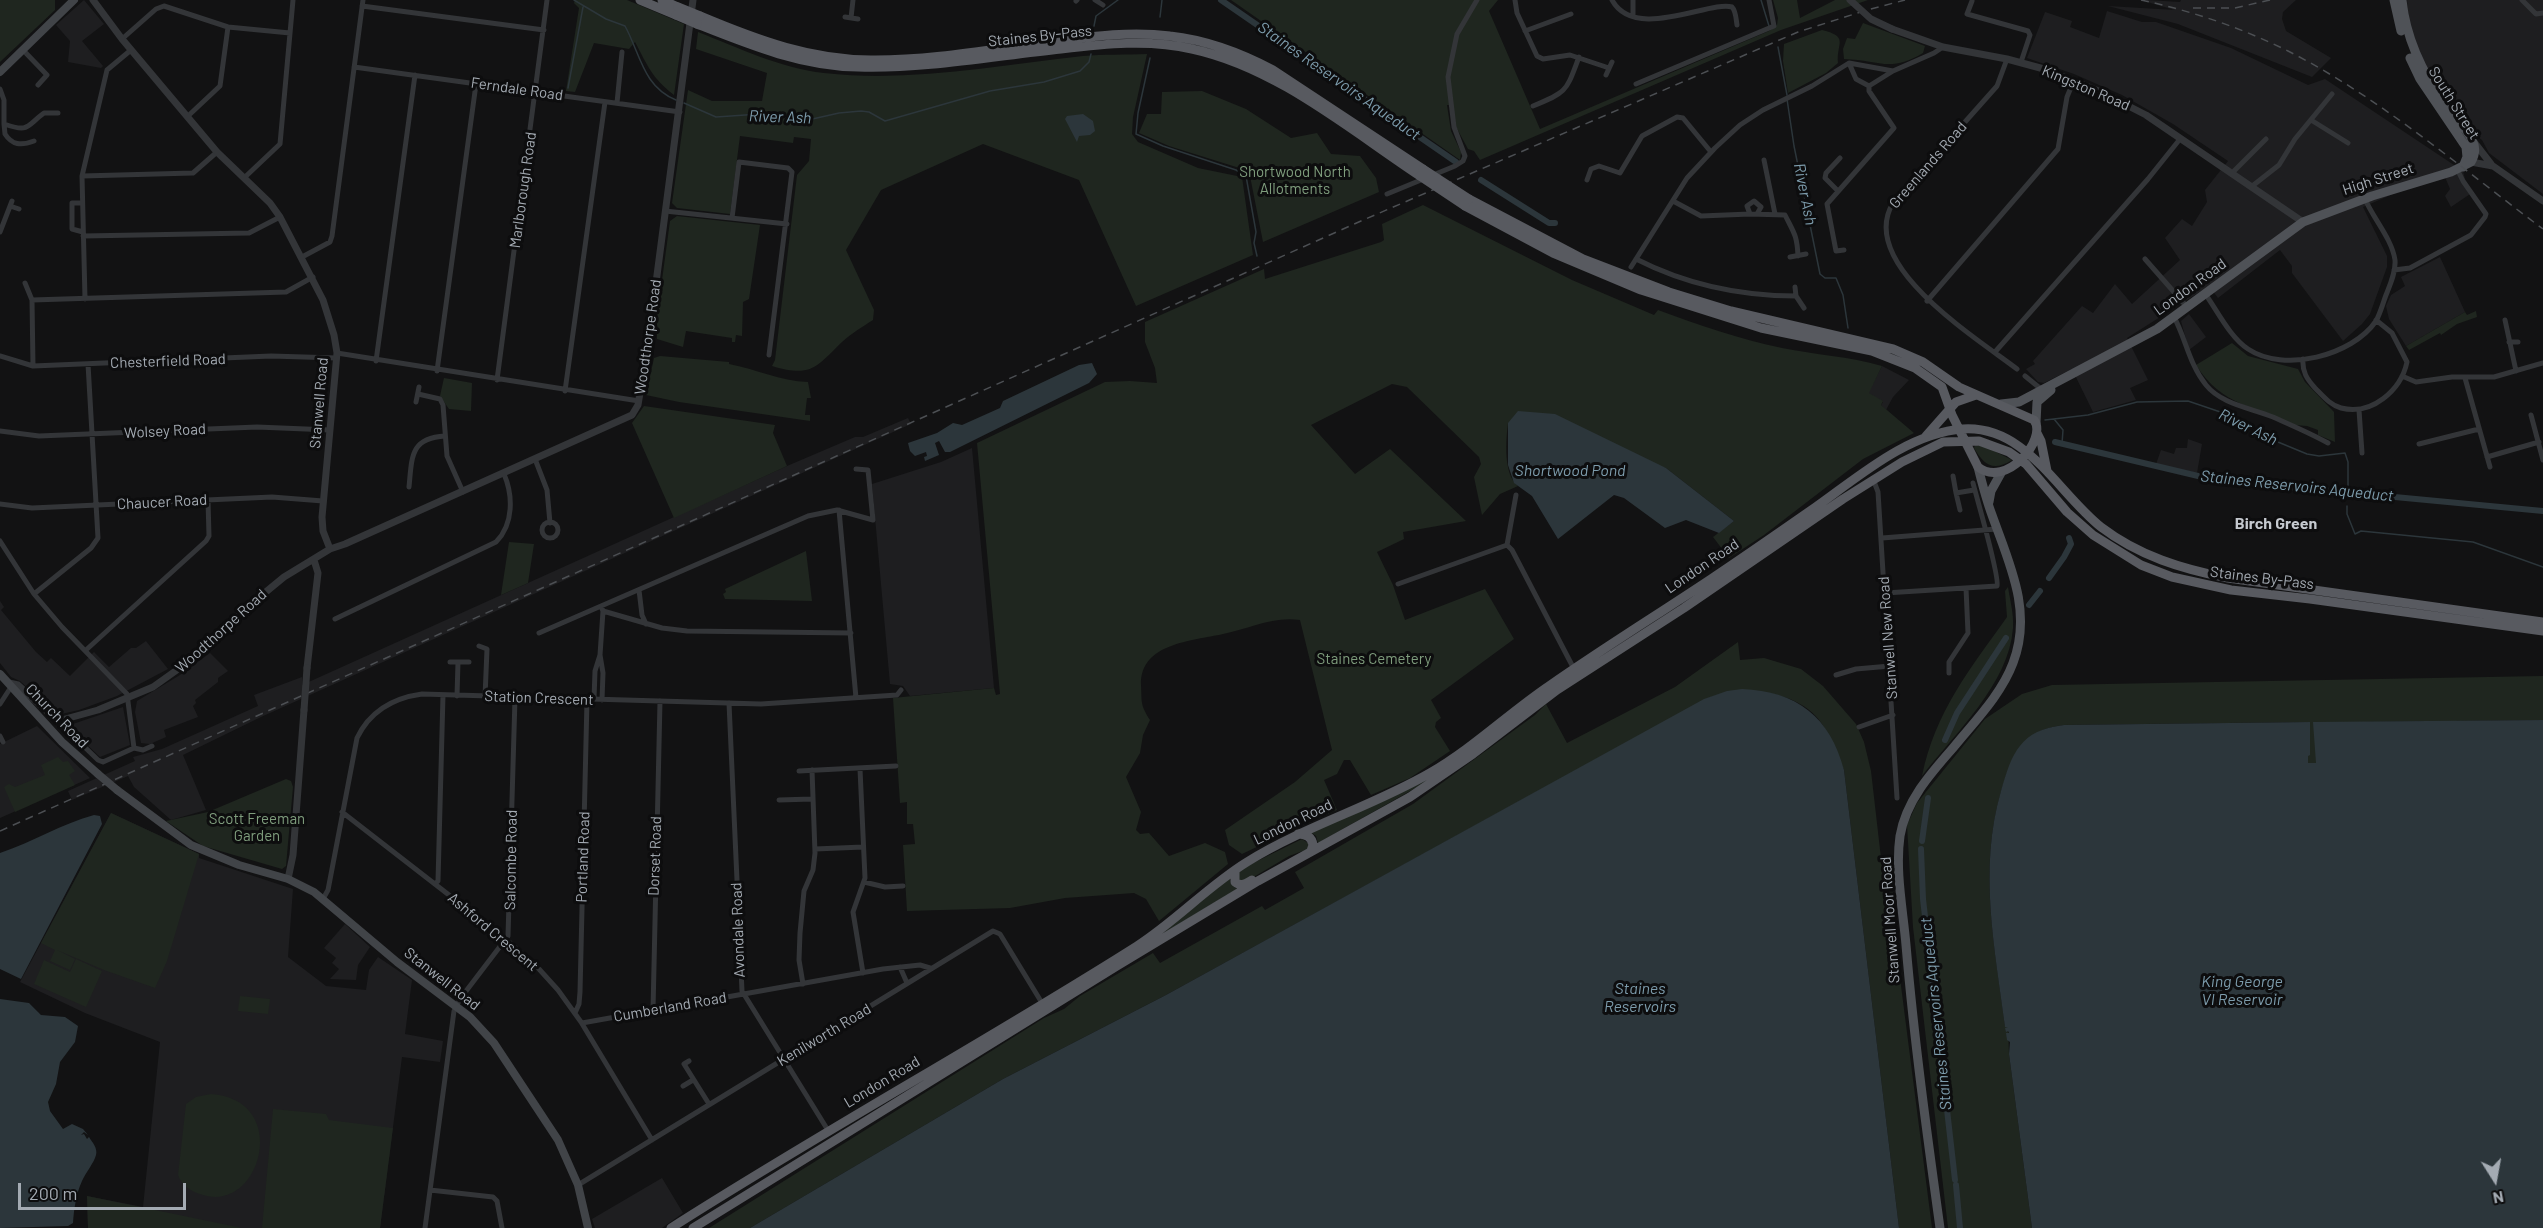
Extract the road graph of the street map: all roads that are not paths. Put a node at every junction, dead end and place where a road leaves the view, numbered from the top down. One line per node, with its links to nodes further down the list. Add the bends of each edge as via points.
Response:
1 (74, 0): 37 (main road)
2 (93, 0): 34 (street, Stanwell Road)
3 (293, 0): 33 (street)
4 (548, 0): 31 (street, Marlborough Road)
5 (640, 0): 22 (highway, Staines By-Pass)
6 (662, 0): 22 (highway, Staines By-Pass)
7 (693, 0): 60 (street, Woodthorpe Road)
8 (853, 0): 27 (street, via 848,18)
9 (1095, 0): 21 (street)
10 (1477, 0): 84 (street, via 1457,34 1448,77 1452,118 1463,160)
11 (1515, 0): 32 (street)
12 (1612, 0): 25 (street, via 1621,12)
13 (1633, 0): 25 (street)
14 (1769, 0): 52 (street, via 1774,23 1770,28)
15 (1850, 0): 35 (street, Kingston Road, bridge, via 1872,19)
16 (2394, 0): 74 (main road, South Street, via 2420,79 2463,140)
17 (2402, 0): 74 (main road, South Street, via 2408,33 2420,64 2473,140)
18 (2522, 0): 23 (street, via 2536,14)
19 (1972, 1): 43 (street, via 1967,14 2028,31)
20 (363, 3): 31 (street); 45 (street)
21 (1103, 5)
22 (677, 11): 108 (highway, Staines By-Pass, bridge, via 782,47 852,59 912,58 1126,34 1203,42 1273,70 1421,172 1552,253)
23 (2543, 13)
24 (1571, 14): 26 (street)
25 (1633, 16): 28 (street, via 1720,2 1731,6)
26 (1564, 17): 29 (street); 32 (street)
27 (858, 19)
28 (1737, 25)
29 (1568, 26)
30 (228, 27): 33 (street); 34 (street, via 164,6); 63 (street, via 220,86)
31 (544, 30): 56 (street, Marlborough Road)
32 (1525, 31): 40 (street, via 1540,58)
33 (290, 33): 80 (street, via 280,144)
34 (122, 39): 38 (street, Stanwell Road)
35 (1928, 42): 36 (street, Kingston Road); 41 (street)
36 (1943, 47): 41 (street); 42 (street, Kingston Road)
37 (23, 50): 47 (main road); 53 (street, via 49,73)
38 (131, 50): 63 (street, Stanwell Road); 78 (street, via 107,70)
39 (622, 52): 59 (street)
40 (1579, 57): 49 (street, via 1611,65); 61 (street, via 1565,90)
41 (1924, 58): 46 (street)
42 (2007, 59): 43 (street, Kingston Road); 115 (street, Greenlands Road, via 1997,86 1888,211 1886,229 1893,255)
43 (2021, 62): 50 (street, Kingston Road)
44 (1849, 63): 46 (street); 54 (street, via 1856,79); 71 (street, via 1763,110)
45 (354, 67): 48 (street, Ferndale Road); 101 (street, via 332,236 330,242)
46 (1893, 71): 54 (street)
47 (0, 72)
48 (415, 75): 51 (street, Ferndale Road); 128 (street)
49 (1606, 75)
50 (2074, 80): 67 (street, Kingston Road, via 2126,104); 115 (street, via 2058,149)
51 (476, 84): 56 (street, Ferndale Road); 134 (street)
52 (1636, 84)
53 (38, 85)
54 (1869, 86): 82 (street, via 1894,128)
55 (0, 88): 65 (street)
56 (536, 92): 58 (street, Ferndale Road); 139 (street, Marlborough Road)
57 (2332, 94): 64 (street)
58 (606, 102): 59 (street, Ferndale Road); 142 (street)
59 (617, 103): 60 (street, Ferndale Road)
60 (681, 106): 90 (street, Woodthorpe Road)
61 (1533, 106)
62 (58, 113): 65 (street, via 44,113 25,128)
63 (188, 116): 70 (street, Stanwell Road)
64 (2311, 120): 69 (street); 76 (street, via 2282,161)
65 (4, 124): 68 (street, via 5,134 15,143)
66 (2266, 139): 77 (street)
67 (2181, 140): 77 (street, Kingston Road); 123 (street)
68 (33, 141)
69 (2348, 143)
70 (217, 152): 78 (street, via 193,173); 80 (street, Stanwell Road)
71 (1711, 152): 79 (street, via 1683,118 1677,117 1642,136 1620,172 1599,166); 86 (street)
72 (1840, 158): 82 (street, via 1825,178)
73 (1764, 160): 91 (street)
74 (2469, 160): 75 (street); 75 (street); 85 (main road, High Street); 106 (street, via 2463,181 2486,214 2471,235 2410,268)
75 (2493, 166): 87 (street)
76 (2267, 173): 81 (street); 83 (street)
77 (2231, 174): 81 (street, Kingston Road)
78 (82, 176): 88 (street)
79 (1585, 176)
80 (244, 178): 92 (street, Stanwell Road)
81 (2251, 187): 83 (street, Kingston Road)
82 (1838, 191): 98 (street, via 1826,209 1836,251)
83 (2259, 192): 94 (street, Kingston Road)
84 (1386, 194)
85 (2365, 199): 94 (main road, High Street); 106 (street, via 2391,249)
86 (1672, 201): 91 (street, via 1701,216); 103 (street)
87 (2543, 201)
88 (82, 203): 97 (street); 97 (street, via 72,203 72,229)
89 (19, 209): 96 (street, via 11,204)
90 (665, 211): 93 (street); 146 (street, Woodthorpe Road)
91 (1775, 214): 100 (street, via 1785,215 1795,231)
92 (280, 217): 97 (street, via 249,233); 101 (street, Stanwell Road)
93 (732, 218): 95 (street); 95 (street, via 739,162 788,168 792,172)
94 (2303, 222): 111 (main road, London Road)
95 (787, 224): 126 (street)
96 (0, 232)
97 (83, 234): 113 (street)
98 (1844, 250)
99 (1806, 254): 100 (street)
100 (1798, 256): 102 (street)
101 (302, 257): 107 (street, Stanwell Road)
102 (1790, 257)
103 (1636, 259): 105 (street); 112 (street, via 1684,280 1745,293)
104 (2145, 259): 117 (street)
105 (1631, 267)
106 (2394, 270): 119 (street)
107 (313, 277): 113 (street, via 286,292); 125 (street, Stanwell Road, via 329,317)
108 (1631, 282): 144 (highway, via 1731,311 1893,348); 148 (highway, via 1725,318 1872,351 1900,361 1939,383)
109 (25, 283): 114 (street)
110 (1795, 287): 112 (street)
111 (2206, 295): 117 (main road, London Road); 127 (street, via 2238,341 2249,350 2280,359)
112 (1796, 296): 116 (street)
113 (85, 299): 114 (street)
114 (32, 300): 131 (street)
115 (1927, 301): 123 (street, Greenlands Road)
116 (1804, 308)
117 (2188, 308): 118 (main road, London Road)
118 (2174, 317): 132 (main road, London Road); 161 (street, via 2191,361 2214,392)
119 (2376, 320): 127 (street, via 2344,347); 137 (street, via 2392,333 2405,355)
120 (2505, 320): 121 (street)
121 (2509, 342): 122 (street); 135 (street)
122 (2518, 342)
123 (1995, 352): 133 (street, Greenlands Road)
124 (0, 356): 131 (street, Chesterfield Road)
125 (337, 356): 128 (street, Chesterfield Road); 130 (street, Chesterfield Road); 155 (street, Stanwell Road)
126 (769, 356)
127 (2303, 359): 149 (street, via 2305,375 2327,400 2342,408)
128 (376, 361): 134 (street, Chesterfield Road)
129 (2543, 363): 135 (street)
130 (88, 364): 131 (street, Chesterfield Road); 157 (street)
131 (33, 366)
132 (2088, 366): 141 (main road, London Road); 151 (main road, London Road, via 2042,396 2036,407)
133 (2017, 369)
134 (437, 371): 139 (street, Chesterfield Road)
135 (2516, 371): 138 (street)
136 (2025, 376): 141 (street)
137 (2402, 376): 138 (street, via 2416,382); 149 (street, via 2387,396)
138 (2465, 378): 154 (street)
139 (497, 380): 142 (street, Chesterfield Road)
140 (419, 387): 143 (street)
141 (2041, 389): 147 (main road, London Road, via 2019,402)
142 (565, 391): 146 (street, Chesterfield Road)
143 (418, 394): 145 (street); 158 (street, via 440,399)
144 (1976, 394): 147 (highway); 148 (highway, via 1961,398)
145 (416, 402)
146 (639, 402): 169 (street, Woodthorpe Road, via 627,418)
147 (2001, 404): 151 (highway, via 2034,420)
148 (1950, 408): 152 (highway); 159 (highway)
149 (2359, 410): 164 (street)
150 (2531, 415): 162 (street)
151 (2037, 428): 167 (highway); 175 (highway)
152 (1959, 429): 153 (highway); 159 (highway); 160 (highway)
153 (1974, 429): 160 (highway); 167 (highway, via 1995,434)
154 (2479, 429): 163 (street, via 2443,442); 168 (street)
155 (330, 430): 157 (street, Wolsey Road, via 257,427); 185 (street, Stanwell Road)
156 (0, 431): 157 (street, Wolsey Road, via 24,436)
157 (92, 435): 188 (street)
158 (446, 436): 180 (street, via 425,439 417,446); 181 (street, via 447,456)
159 (1924, 438): 219 (highway, London Road, via 1885,460)
160 (1966, 441): 167 (highway, via 1988,443); 171 (highway); 179 (highway, via 1933,446)
161 (2328, 442)
162 (2538, 442): 168 (street); 170 (street)
163 (2419, 444)
164 (2362, 446): 165 (street); 166 (street)
165 (2370, 446)
166 (2362, 453)
167 (2023, 455): 174 (highway); 175 (highway, Staines By-Pass); 178 (highway, Staines By-Pass)
168 (2487, 457): 172 (street)
169 (535, 459): 176 (street, Woodthorpe Road); 191 (street, via 547,490)
170 (2543, 460)
171 (1978, 467): 174 (highway, via 1991,473); 187 (main road, Stanwell Moor Road)
172 (2490, 467)
173 (856, 469): 189 (street, via 868,470 873,520)
174 (2005, 471): 178 (highway); 187 (main road, via 1991,491)
175 (2047, 471): 206 (highway, Staines By-Pass, via 2076,504 2110,533 2153,557 2189,570)
176 (504, 474): 181 (street, Woodthorpe Road); 205 (street, via 511,494 506,526 496,542)
177 (1953, 476): 182 (street)
178 (2036, 476): 208 (highway, Staines By-Pass, via 2093,535 2131,560 2172,578 2231,590)
179 (1873, 479): 194 (street, Stanwell New Road); 257 (highway, via 1557,690 1433,783)
180 (409, 487)
181 (463, 492): 197 (street, Woodthorpe Road)
182 (1956, 493): 190 (street); 193 (street, via 1973,487)
183 (1516, 495): 196 (street)
184 (208, 500): 185 (street, Chaucer Road, via 272,497); 188 (street, Chaucer Road); 212 (street, via 206,542)
185 (323, 501): 197 (street, Stanwell Road, via 322,525)
186 (0, 504): 188 (street, Chaucer Road, via 32,508)
187 (1989, 504): 192 (main road, Stanwell Moor Road)
188 (96, 506): 203 (street, via 97,542)
189 (839, 510): 201 (street, via 808,516); 210 (street)
190 (1960, 510)
191 (549, 523)
192 (1997, 529): 193 (street); 291 (main road, Stanwell Moor Road, via 2019,598 2017,650 1997,691 1919,790 1906,814 1900,840 1913,1027)
193 (1985, 532): 194 (street); 200 (street, via 1999,583)
194 (1882, 538): 202 (street, Stanwell New Road)
195 (0, 541): 203 (street)
196 (1507, 545): 199 (street); 219 (street)
197 (330, 549): 198 (street)
198 (314, 560): 229 (street, Woodthorpe Road, via 270,588 175,673); 260 (street, bridge, via 318,573)
199 (1398, 584)
200 (1966, 588): 202 (street); 221 (street, via 1968,633 1949,662)
201 (639, 590): 204 (street); 207 (street)
202 (1885, 593): 218 (street, Stanwell New Road)
203 (34, 594): 212 (street)
204 (602, 608): 207 (street); 209 (street); 213 (street)
205 (339, 619)
206 (2543, 622)
207 (646, 624): 210 (street, via 698,631)
208 (2543, 631)
209 (539, 633)
210 (850, 633): 231 (street)
211 (479, 646): 228 (street, via 487,649)
212 (86, 650): 229 (street)
213 (600, 655): 232 (street); 234 (street)
214 (1853, 661): 220 (street)
215 (450, 662): 216 (street)
216 (458, 662): 217 (street); 227 (street)
217 (469, 662)
218 (1890, 666): 220 (street); 238 (street, Stanwell New Road)
219 (1574, 669): 254 (highway, London Road, via 1433,771)
220 (1856, 669): 223 (street)
221 (1949, 673)
222 (0, 674): 224 (main road, Church Road)
223 (1836, 675)
224 (10, 685): 237 (street); 239 (street, via 18,685); 249 (main road, Church Road, bridge, via 62,742)
225 (901, 690): 231 (street, Station Crescent, via 897,695)
226 (443, 695): 227 (street, Station Crescent); 253 (street, Station Crescent, via 407,696 391,702 370,718 354,746); 262 (street, via 440,845)
227 (457, 696): 228 (street, Station Crescent)
228 (486, 697): 230 (street, Station Crescent)
229 (128, 698): 239 (street, Woodthorpe Road); 244 (street)
230 (515, 698): 233 (street, Station Crescent); 265 (street, Salcombe Road)
231 (856, 698): 236 (street, Station Crescent)
232 (594, 699): 233 (street, Station Crescent); 234 (street, Station Crescent)
233 (587, 700): 275 (street, Portland Road, via 580,992)
234 (602, 700): 235 (street, Station Crescent)
235 (660, 701): 236 (street, Station Crescent); 274 (street, Dorset Road)
236 (729, 703): 271 (street, Avondale Road)
237 (0, 704)
238 (1893, 715): 240 (street); 250 (street, Stanwell New Road)
239 (58, 721): 244 (street, via 98,760 107,761)
240 (1875, 722): 241 (street); 242 (street)
241 (1859, 727)
242 (1878, 731)
243 (152, 746): 244 (street)
244 (134, 748)
245 (896, 766): 246 (street)
246 (860, 769): 247 (street); 255 (street)
247 (812, 770): 248 (street); 251 (street)
248 (799, 771)
249 (117, 790): 260 (main road, Stanwell Road, via 191,845)
250 (1897, 798)
251 (813, 799): 252 (street); 256 (street)
252 (779, 800)
253 (342, 812): 262 (street, Ashford Crescent); 264 (street, Station Crescent)
254 (1298, 834): 257 (highway, via 1311,838); 259 (highway, London Road)
255 (863, 847): 256 (street); 261 (street)
256 (815, 849): 270 (street, via 813,870 804,891 801,923 799,960)
257 (1311, 851): 258 (highway)
258 (1297, 860): 259 (highway, via 1285,861 1244,885 1235,882); 290 (highway)
259 (1234, 871): 272 (highway, London Road, via 1158,932)
260 (288, 879): 264 (main road, Stanwell Road)
261 (864, 882): 263 (street); 268 (street, via 853,912)
262 (435, 884): 265 (street, Ashford Crescent)
263 (903, 886)
264 (324, 899): 273 (main road, Stanwell Road, via 397,962)
265 (507, 940): 273 (street); 275 (street, Ashford Crescent, via 539,969)
266 (900, 967): 267 (street, Cumberland Road); 268 (street, Cumberland Road); 269 (street)
267 (930, 968): 269 (street, Kenilworth Road); 272 (street, Kenilworth Road, via 998,931)
268 (863, 973): 270 (street, Cumberland Road)
269 (907, 983): 277 (street, Kenilworth Road)
270 (803, 984): 271 (street, Cumberland Road)
271 (743, 994): 274 (street, Cumberland Road); 277 (street, Avondale Road)
272 (1042, 1003): 282 (highway, London Road)
273 (456, 1005): 284 (main road, Stanwell Road, via 485,1032 518,1078 558,1140); 285 (street)
274 (652, 1010): 276 (street, Cumberland Road)
275 (575, 1013): 276 (street, Ashford Crescent)
276 (582, 1023): 283 (street, Ashford Crescent)
277 (784, 1059): 281 (street, Kenilworth Road); 282 (street, Avondale Road)
278 (688, 1061): 279 (street, via 684,1064)
279 (693, 1080): 280 (street); 281 (street)
280 (683, 1086)
281 (709, 1104): 283 (street, Kenilworth Road)
282 (829, 1132): 289 (highway, London Road)
283 (652, 1140): 284 (street, Kenilworth Road)
284 (578, 1185): 288 (main road, Stanwell Road)
285 (430, 1190): 286 (street); 287 (street, via 493,1197)
286 (425, 1228)
287 (502, 1228)
288 (588, 1228)
289 (671, 1228)
290 (693, 1228)
291 (1940, 1228)

